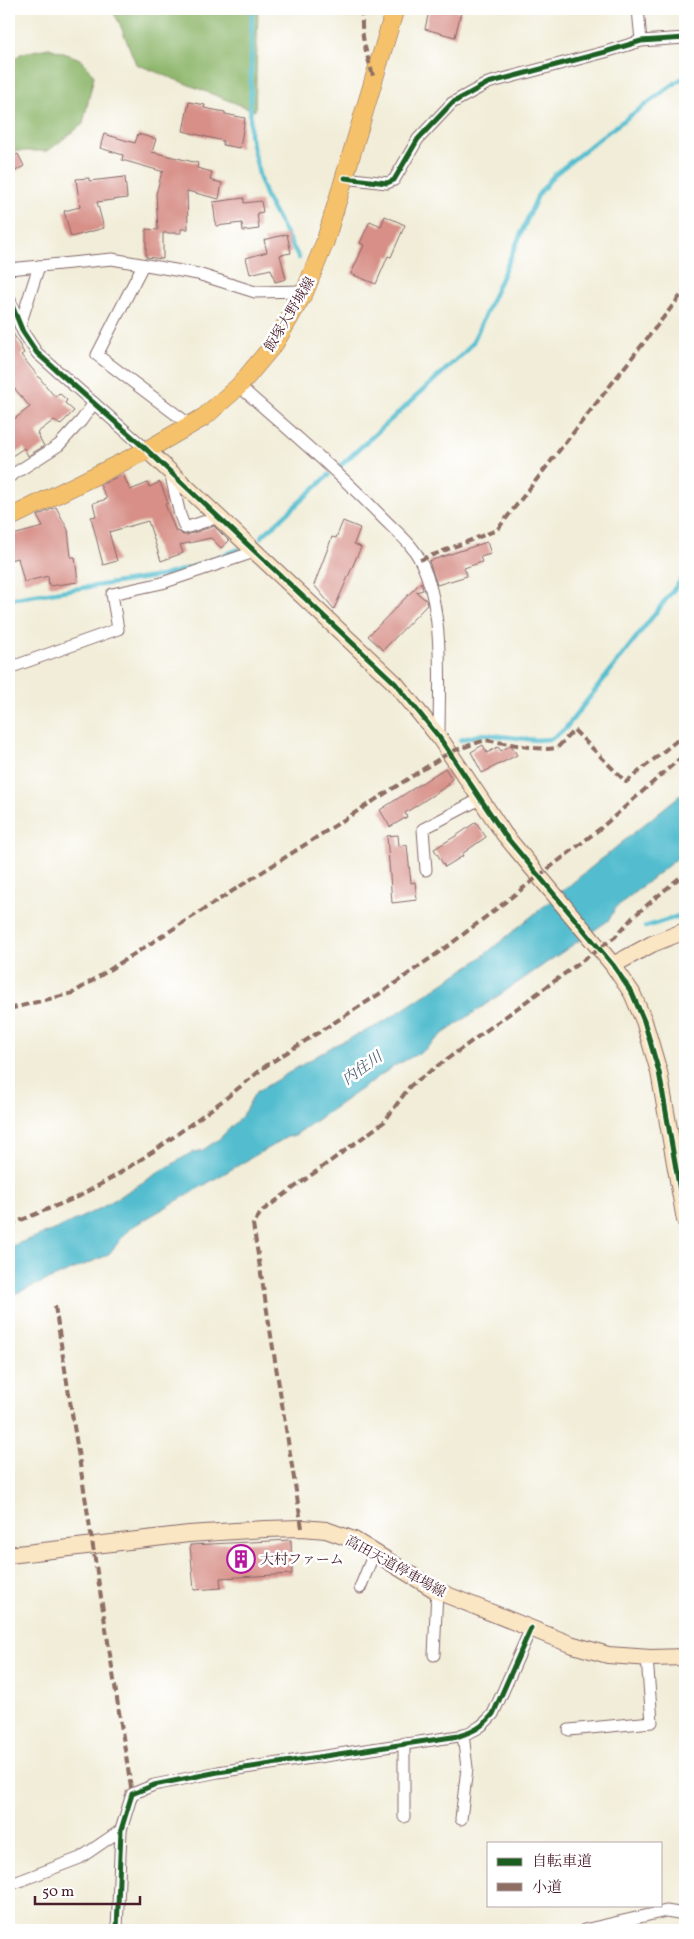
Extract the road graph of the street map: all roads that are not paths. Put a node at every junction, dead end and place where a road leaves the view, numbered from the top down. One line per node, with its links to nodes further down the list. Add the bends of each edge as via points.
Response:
1 (395, 9): 5 (main road, 飯塚大野城線)
2 (638, 9): 4 (street)
3 (685, 38): 4 (street)
4 (641, 40): 5 (street, via 488,84 452,104 418,139 394,180 387,183)
5 (345, 178): 9 (main road, 飯塚大野城線, via 325,242)
6 (144, 265): 7 (street, via 112,259); 9 (street, via 198,274 255,292); 14 (street, via 97,354)
7 (39, 266): 8 (street); 11 (street)
8 (9, 269)
9 (305, 291): 12 (main road, 飯塚大野城線, via 275,343)
10 (9, 298): 11 (street)
11 (20, 325): 13 (street, via 37,353)
12 (239, 386): 14 (main road, 飯塚大野城線); 22 (street, via 347,481 411,546 420,560 437,621)
13 (94, 402): 15 (street); 17 (street, via 59,445)
14 (190, 425): 15 (main road, 飯塚大野城線)
15 (147, 450): 16 (street); 18 (main road, 飯塚大野城線)
16 (170, 472): 19 (street); 19 (street, via 185,528)
17 (9, 477)
18 (9, 518)
19 (218, 518): 20 (street)
20 (254, 552): 21 (street, via 162,583 112,594 118,629); 22 (street, via 395,683)
21 (9, 668)
22 (440, 736): 23 (street)
23 (480, 799): 24 (street, via 422,829); 26 (street, via 504,834)
24 (426, 870)
25 (685, 931): 26 (street)
26 (613, 965): 27 (street, via 635,1000 659,1072)
27 (685, 1220)
28 (374, 1553): 29 (street, 高田天道停車場線, via 354,1540 326,1530 302,1528 190,1534); 30 (street); 31 (street, 高田天道停車場線)
29 (9, 1555)
30 (360, 1588)
31 (437, 1591): 32 (street, 高田天道停車場線); 33 (street)
32 (531, 1628): 35 (street, 高田天道停車場線, via 608,1655); 37 (street, via 493,1714 483,1726)
33 (434, 1655)
34 (685, 1657): 35 (street, 高田天道停車場線)
35 (647, 1658): 36 (street, via 652,1722)
36 (569, 1730)
37 (463, 1734): 38 (street); 40 (street, via 467,1775)
38 (404, 1744): 39 (street); 41 (street, via 154,1784 132,1794)
39 (404, 1817)
40 (461, 1818)
41 (121, 1830): 42 (street, via 80,1858); 44 (street)
42 (9, 1885)
43 (685, 1914): 45 (street, via 666,1911)
44 (117, 1930)
45 (584, 1930)

